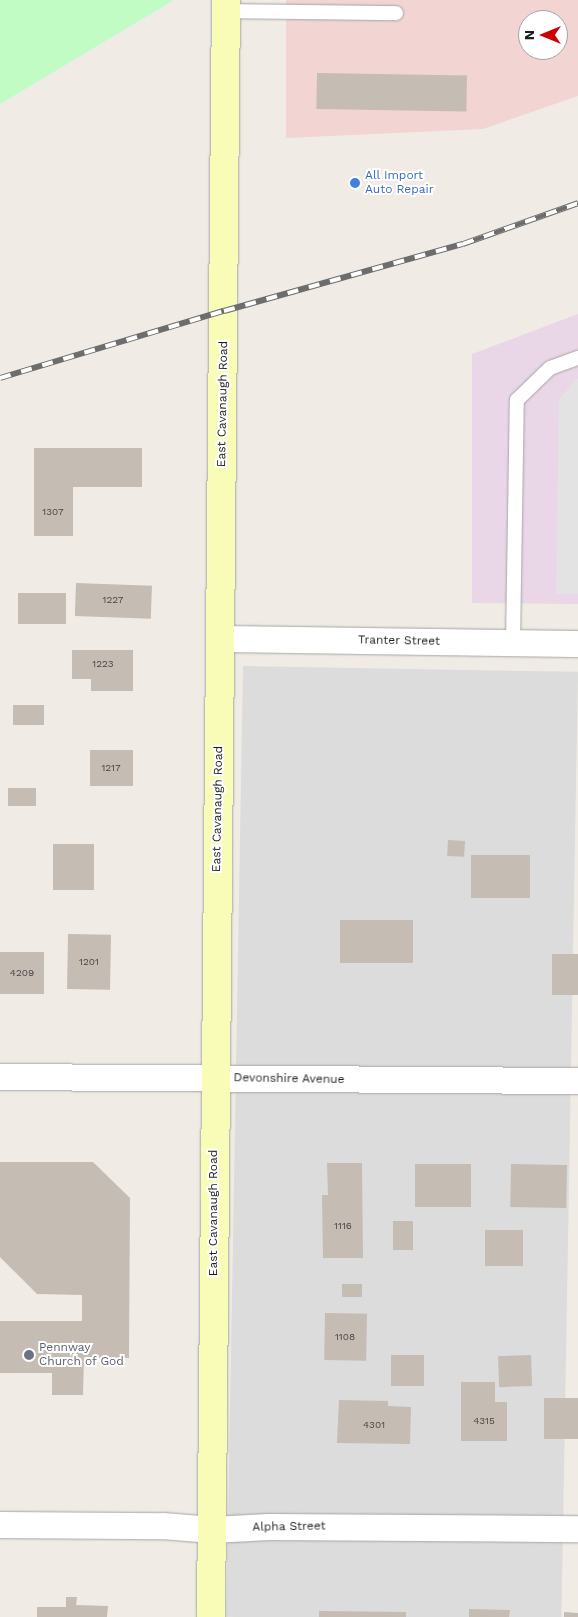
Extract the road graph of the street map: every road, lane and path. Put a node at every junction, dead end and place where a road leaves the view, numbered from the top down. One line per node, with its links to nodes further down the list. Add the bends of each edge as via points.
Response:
1 (226, 5): 2 (lane); 4 (street, East Cavanaugh Road)
2 (396, 13)
3 (578, 358): 5 (lane, via 550,368 517,400)
4 (220, 639): 5 (street, Tranter Street); 8 (street, East Cavanaugh Road)
5 (513, 643): 6 (street, Tranter Street)
6 (578, 644)
7 (0, 1077): 8 (street, Devonshire Avenue)
8 (215, 1078): 9 (street, Devonshire Avenue); 12 (street, East Cavanaugh Road)
9 (578, 1081)
10 (0, 1525): 12 (street, Alpha Street, via 163,1526)
11 (578, 1529): 12 (street, Alpha Street, via 269,1526)
12 (212, 1530): 13 (street, East Cavanaugh Road)
13 (211, 1617)

